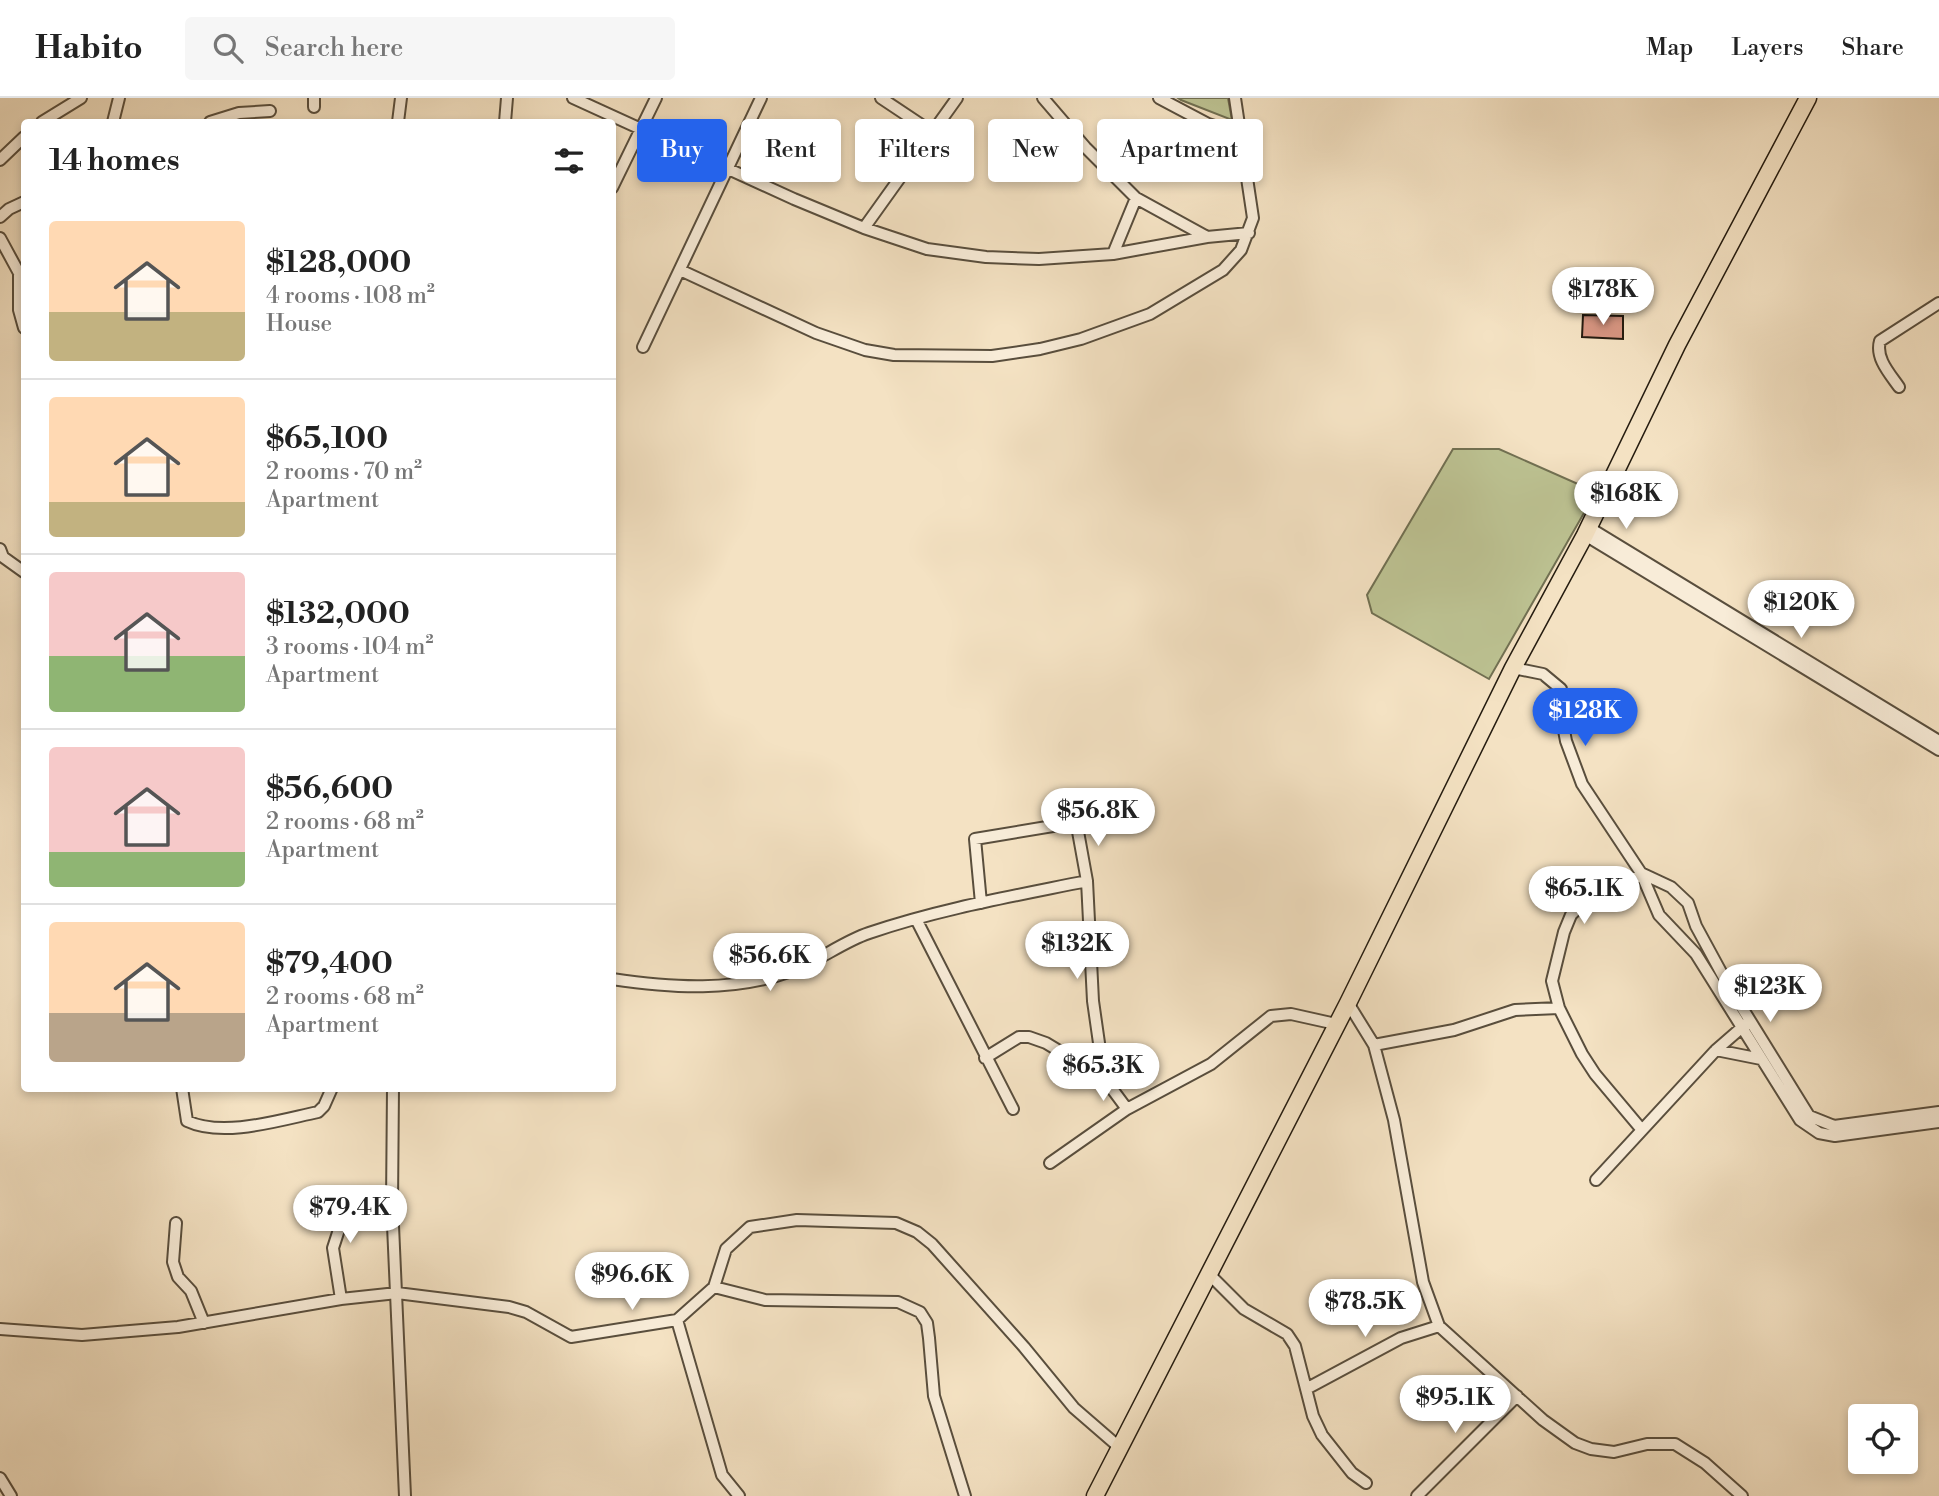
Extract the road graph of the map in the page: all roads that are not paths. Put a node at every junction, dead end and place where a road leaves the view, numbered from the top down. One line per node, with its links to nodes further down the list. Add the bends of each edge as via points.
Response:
1 (81, 98): 15 (street)
2 (119, 98): 16 (street)
3 (401, 98): 18 (street)
4 (507, 98): 19 (street)
5 (573, 98): 25 (street)
6 (656, 98): 20 (street)
7 (761, 98): 29 (street)
8 (881, 98): 21 (street)
9 (957, 98): 22 (street)
10 (1043, 98): 35 (street)
11 (1159, 98): 23 (street)
12 (1236, 98): 24 (street)
13 (1808, 98): 48 (highway, via 1677,345)
14 (271, 111): 17 (street)
15 (47, 119)
16 (114, 119)
17 (220, 119)
18 (398, 119)
19 (505, 119)
20 (646, 119)
21 (912, 119)
22 (942, 119)
23 (1199, 119)
24 (1238, 119)
25 (637, 127)
26 (637, 137): 31 (street)
27 (21, 139): 28 (street)
28 (0, 160)
29 (727, 165)
30 (727, 167): 38 (street)
31 (616, 180)
32 (719, 182): 43 (street)
33 (897, 182): 38 (street)
34 (1247, 182): 39 (street, via 1253,218)
35 (1136, 198): 41 (street); 42 (street)
36 (21, 203): 37 (street)
37 (0, 217)
38 (864, 228): 42 (street, via 927,249 986,257)
39 (1249, 233): 41 (street); 43 (street, via 1223,270 1150,314 1081,339 992,356 894,355 865,350 765,311)
40 (0, 237): 45 (street, via 19,273)
41 (1207, 237): 42 (street)
42 (1113, 254)
43 (680, 270): 46 (street)
44 (1939, 303): 47 (street, via 1880,341 1882,362)
45 (21, 317)
46 (643, 347)
47 (1899, 387)
48 (1586, 531): 51 (highway); 52 (street); 53 (street)
49 (0, 549): 50 (street, via 3,557)
50 (21, 570)
51 (1513, 668): 54 (street, via 1543,674 1561,689 1566,741 1582,784); 61 (highway)
52 (1939, 741)
53 (1939, 750)
54 (1641, 873): 58 (street, via 1680,894); 59 (street, via 1658,915); 62 (street, via 1617,893 1571,915 1552,981)
55 (1087, 881): 56 (street); 56 (street, via 1079,831 1071,824 975,839); 69 (street, via 1093,1001)
56 (981, 903): 57 (street)
57 (916, 919): 60 (street, via 866,933 793,970 725,987); 67 (street)
58 (1696, 926): 59 (street); 64 (street)
59 (1681, 937): 64 (street)
60 (616, 979)
61 (1348, 1003): 63 (highway); 65 (street)
62 (1559, 1008): 65 (street, via 1514,1010 1454,1030); 78 (street, via 1581,1054)
63 (1336, 1024): 74 (street, via 1291,1014 1271,1016 1210,1064); 84 (highway)
64 (1746, 1024): 66 (street); 68 (street); 76 (street)
65 (1374, 1045): 90 (street, via 1394,1120 1423,1282)
66 (1716, 1050): 68 (street); 78 (street)
67 (985, 1058): 69 (street, via 1019,1037 1029,1037); 73 (street)
68 (1761, 1059): 76 (street)
69 (1104, 1078): 74 (street)
70 (183, 1092): 71 (street, via 187,1121 205,1128 233,1129 318,1112)
71 (330, 1092)
72 (393, 1092): 86 (street)
73 (1013, 1109)
74 (1127, 1110): 80 (street)
75 (1939, 1112): 79 (street)
76 (1804, 1118): 79 (street, via 1819,1133)
77 (1939, 1122): 79 (street)
78 (1642, 1130): 81 (street)
79 (1834, 1131)
80 (1050, 1163)
81 (1596, 1180)
82 (347, 1194): 87 (street, via 333,1248)
83 (176, 1223): 89 (street, via 173,1262)
84 (1209, 1274): 92 (street, via 1244,1309 1287,1334 1295,1346); 94 (highway)
85 (714, 1287): 88 (street); 94 (street, via 726,1249 750,1227 797,1220 896,1223 932,1244 1074,1408); 97 (street, via 765,1300 898,1302 920,1312 927,1323 934,1396)
86 (397, 1293): 87 (street); 88 (street, via 526,1311 571,1337); 99 (street)
87 (341, 1299): 89 (street)
88 (677, 1320): 100 (street, via 722,1475)
89 (204, 1323): 91 (street, via 82,1335)
90 (1439, 1326): 92 (street, via 1401,1338); 93 (street)
91 (0, 1329)
92 (1306, 1389): 96 (street, via 1322,1435 1352,1473)
93 (1517, 1396): 102 (street); 103 (street, via 1560,1433 1591,1449 1675,1444)
94 (1119, 1447): 101 (highway)
95 (0, 1478): 98 (street)
96 (1366, 1483)
97 (962, 1495)
98 (11, 1496)
99 (405, 1496)
100 (739, 1496)
101 (1095, 1496)
102 (1417, 1496)
103 (1742, 1496)

